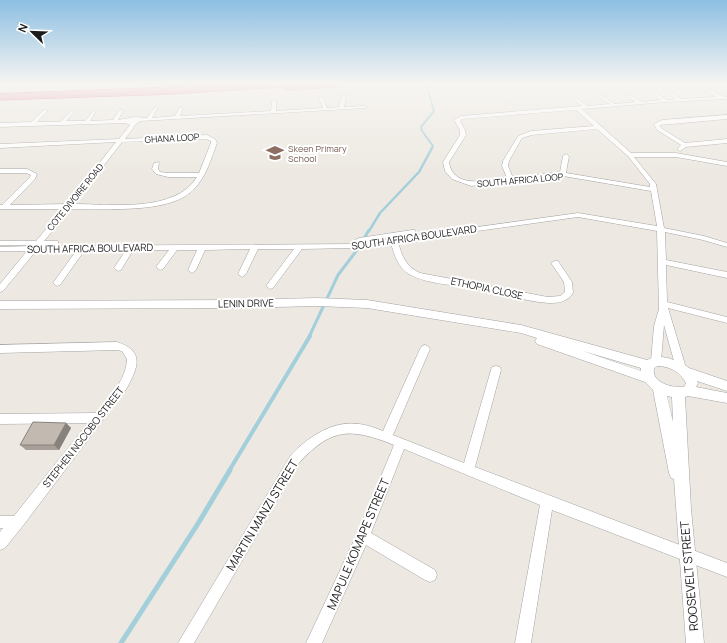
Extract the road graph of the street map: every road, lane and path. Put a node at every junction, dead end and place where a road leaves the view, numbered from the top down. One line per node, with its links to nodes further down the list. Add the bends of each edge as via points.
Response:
1 (43, 114): 18 (street)
2 (70, 114): 17 (street)
3 (92, 114): 15 (street)
4 (119, 114): 14 (street)
5 (152, 114): 13 (street)
6 (178, 114): 11 (street)
7 (202, 114): 11 (street)
8 (502, 114): 34 (street, SOUTH AFRICA LOOP, via 457,120 464,133 446,162 449,172 459,181 471,184)
9 (584, 114): 21 (street)
10 (20, 116): 20 (street)
11 (176, 118): 13 (street)
12 (727, 118): 24 (street, via 657,124 659,129)
13 (148, 120): 16 (street)
14 (115, 121): 15 (street); 16 (street)
15 (87, 122): 17 (street)
16 (136, 122): 22 (street, COTE DIVOIRE ROAD)
17 (62, 123): 18 (street)
18 (32, 124): 20 (street)
19 (0, 125): 20 (street)
20 (11, 125)
21 (600, 127): 26 (street); 34 (street, via 523,135 506,161)
22 (121, 141): 25 (street, GHANA LOOP); 33 (street, GHANA LOOP, via 198,136 210,138 214,143); 36 (street, COTE DIVOIRE ROAD)
23 (727, 141): 24 (street)
24 (684, 145): 27 (street)
25 (0, 146)
26 (630, 154): 27 (street); 35 (street, via 651,180)
27 (676, 155): 30 (street)
28 (566, 156): 32 (street)
29 (157, 163): 33 (street, via 155,169 158,173)
30 (727, 164)
31 (0, 171): 37 (street, via 27,170 34,174 33,178)
32 (563, 174): 34 (street, SOUTH AFRICA LOOP); 35 (street, SOUTH AFRICA LOOP)
33 (200, 175): 36 (street, GHANA LOOP, via 190,190 180,197 158,204)
34 (510, 179)
35 (655, 190): 38 (street)
36 (69, 206): 37 (street, GHANA LOOP); 43 (street, COTE DIVOIRE ROAD)
37 (2, 207)
38 (660, 227): 39 (street, SOUTH AFRICA BOULEVARD, via 578,215); 40 (street, SOUTH AFRICA BOULEVARD); 42 (street, SOUTH AFRICA BOULEVARD); 51 (street)
39 (392, 237): 43 (street, SOUTH AFRICA BOULEVARD, via 347,241); 45 (street, SOUTH AFRICA BOULEVARD, via 380,244); 52 (street, ETHOPIA CLOSE, via 403,264 411,272 543,300 557,301 568,293 567,278)
40 (727, 238)
41 (0, 243): 43 (street, SOUTH AFRICA BOULEVARD)
42 (727, 245)
43 (36, 246): 46 (street, SOUTH AFRICA BOULEVARD); 50 (street, SOUTH AFRICA BOULEVARD); 60 (street, COTE DIVOIRE ROAD)
44 (255, 247): 45 (street, SOUTH AFRICA BOULEVARD); 49 (street, SOUTH AFRICA BOULEVARD); 56 (street)
45 (299, 247): 59 (street)
46 (82, 248): 47 (street, SOUTH AFRICA BOULEVARD); 58 (street)
47 (130, 248): 48 (street, SOUTH AFRICA BOULEVARD); 54 (street)
48 (174, 248): 49 (street, SOUTH AFRICA BOULEVARD); 53 (street)
49 (202, 248): 55 (street)
50 (0, 249)
51 (662, 262): 57 (street); 62 (street)
52 (555, 263)
53 (160, 267)
54 (118, 268)
55 (192, 270)
56 (242, 274)
57 (727, 275)
58 (57, 283)
59 (270, 286)
60 (0, 289)
61 (0, 305): 64 (street, LENIN DRIVE, via 334,302 380,306)
62 (663, 306): 63 (street); 67 (street); 69 (street)
63 (727, 320)
64 (491, 323): 67 (street); 70 (street)
65 (0, 349): 74 (street, STEPHEN NGCOBO STREET, via 122,347 131,358 131,370 120,391)
66 (425, 349): 76 (street)
67 (652, 363): 69 (street, via 668,362); 70 (street, ROOSEVELT STREET, via 647,374)
68 (496, 370): 78 (street)
69 (683, 370): 71 (street); 72 (street, ROOSEVELT STREET, via 692,383 691,387)
70 (655, 383): 72 (street, via 666,391); 80 (street, ROOSEVELT STREET)
71 (727, 386)
72 (683, 392): 73 (street); 80 (street, ROOSEVELT STREET)
73 (727, 398)
74 (98, 418): 75 (street); 82 (street, STEPHEN NGCOBO STREET)
75 (0, 420)
76 (386, 437): 77 (street, MARTIN MANZI STREET); 88 (street, MARTIN MANZI STREET, via 353,428 321,437 303,449)
77 (400, 444): 78 (street, MARTIN MANZI STREET); 83 (street, MAPULE KOMAPE STREET)
78 (468, 470): 79 (street, MARTIN MANZI STREET)
79 (547, 502): 85 (street, MARTIN MANZI STREET); 90 (street)
80 (683, 508): 85 (street, ROOSEVELT STREET)
81 (0, 522): 82 (street)
82 (17, 522): 84 (street, STEPHEN NGCOBO STREET)
83 (363, 536): 87 (street); 89 (street, MAPULE KOMAPE STREET)
84 (0, 543)
85 (688, 556): 86 (street, MARTIN MANZI STREET); 91 (street, ROOSEVELT STREET)
86 (727, 570)
87 (430, 575)
88 (186, 643)
89 (314, 643)
90 (523, 643)
91 (695, 643)

